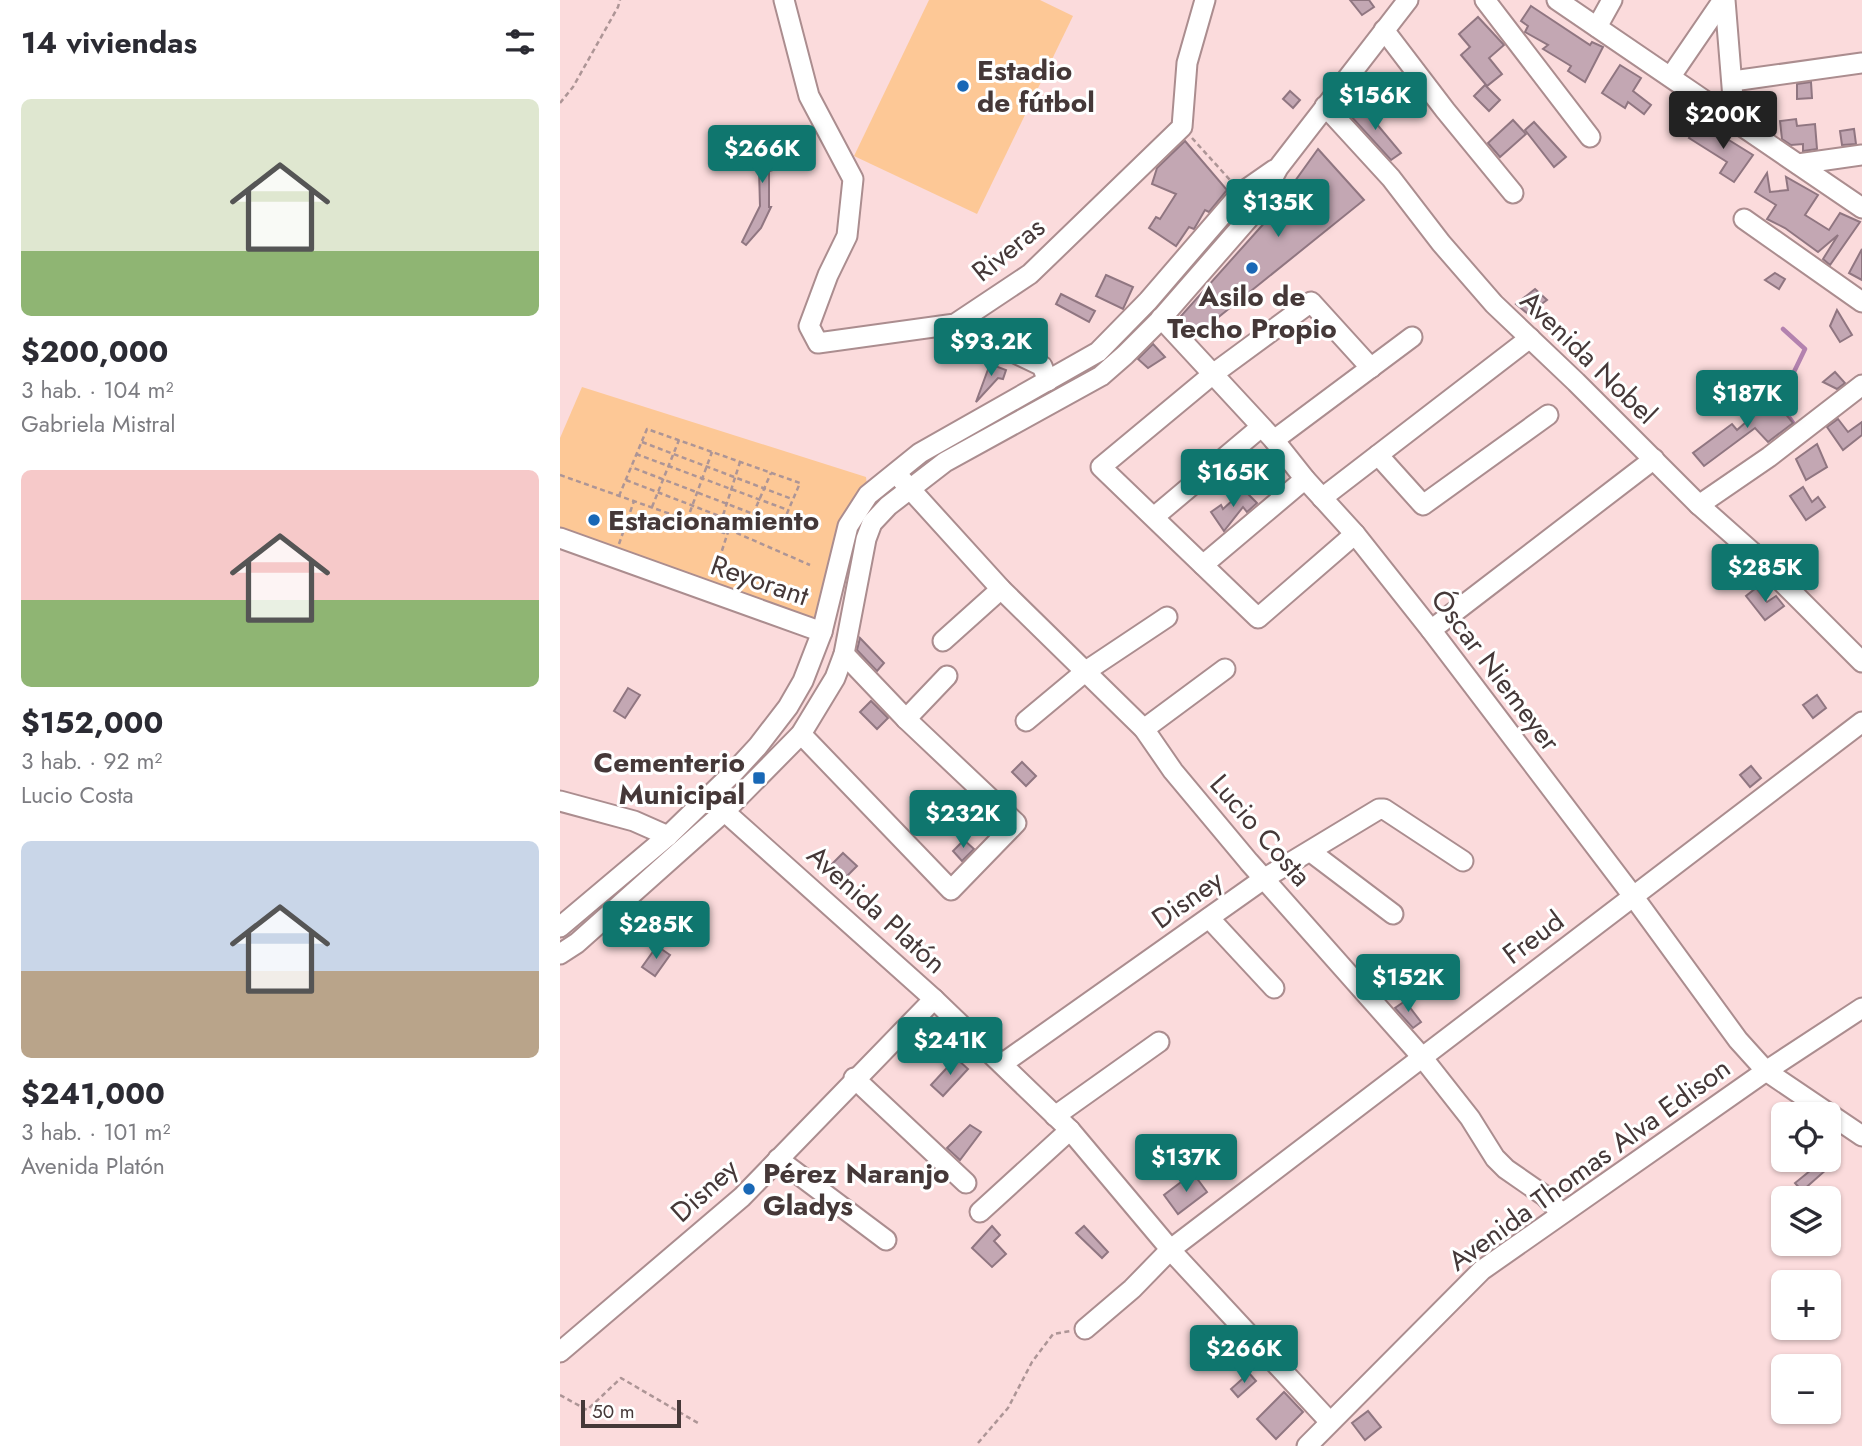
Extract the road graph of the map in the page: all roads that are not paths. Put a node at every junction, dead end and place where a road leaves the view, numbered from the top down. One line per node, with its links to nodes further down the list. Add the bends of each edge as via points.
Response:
1 (784, 0): 24 (street, Riveras, via 809,96 853,179 847,236 809,326 818,343)
2 (1205, 0): 24 (street, Riveras, via 1187,63 1182,127 1030,274)
3 (1408, 0): 9 (street)
4 (1485, 0): 15 (street)
5 (1557, 0): 8 (street)
6 (1612, 0): 8 (street)
7 (1724, 0): 11 (street); 12 (street)
8 (1597, 27): 11 (street)
9 (1384, 30): 13 (street); 19 (street)
10 (1862, 63): 12 (street)
11 (1671, 76): 14 (street)
12 (1733, 81): 14 (street)
13 (1325, 106): 18 (street); 26 (street, Avenida Nobel, via 1494,304)
14 (1735, 123): 17 (street)
15 (1590, 137)
16 (1862, 155): 17 (street)
17 (1798, 164): 20 (street)
18 (1278, 168): 23 (street, via 1255,211); 29 (street, via 1241,193 1098,352)
19 (1513, 193)
20 (1862, 208)
21 (1744, 219): 22 (street)
22 (1862, 302)
23 (1161, 318): 28 (street, Óscar Niemeyer); 37 (street, via 1101,376 945,462)
24 (955, 324): 29 (street, via 1042,366)
25 (1412, 337): 27 (street)
26 (1530, 338): 33 (street); 34 (street, Avenida Nobel)
27 (1371, 368): 28 (street, via 1311,302); 32 (street)
28 (1213, 374): 32 (street, Óscar Niemeyer); 40 (street, via 1101,467)
29 (1048, 381): 35 (street, via 953,432)
30 (1862, 385): 39 (street)
31 (1548, 415): 33 (street, via 1423,505)
32 (1268, 434): 36 (street, Óscar Niemeyer); 40 (street)
33 (1378, 455): 38 (street)
34 (1654, 460): 39 (street, Avenida Nobel); 46 (street)
35 (896, 472): 37 (street, Lucio Costa); 47 (street, via 867,495 848,526)
36 (1305, 480): 38 (street, Óscar Niemeyer); 43 (street)
37 (909, 488): 44 (street, Lucio Costa); 49 (street, via 872,523)
38 (1322, 498): 41 (street, Óscar Niemeyer)
39 (1699, 505): 50 (street, Avenida Nobel)
40 (1154, 517): 43 (street)
41 (1355, 534): 43 (street, via 1258,618); 46 (street, Óscar Niemeyer)
42 (560, 538): 47 (street, Reyorant)
43 (1203, 565)
44 (1000, 589): 48 (street); 52 (street, Lucio Costa)
45 (1167, 617): 52 (street)
46 (1432, 630): 66 (street, Óscar Niemeyer)
47 (822, 632): 59 (street, via 788,707 758,746)
48 (943, 641)
49 (844, 654): 54 (street); 58 (street)
50 (1862, 662)
51 (1225, 669): 57 (street)
52 (1086, 671): 55 (street); 57 (street, Lucio Costa)
53 (947, 676): 54 (street)
54 (906, 719): 58 (street, via 1016,822 951,890)
55 (1026, 721)
56 (1862, 722): 66 (street, Freud)
57 (1144, 729): 65 (street, Lucio Costa, via 1173,771)
58 (801, 734): 61 (street)
59 (708, 796): 61 (street, Avenida Platón); 62 (street)
60 (560, 801): 62 (street, via 634,821)
61 (724, 812): 70 (street); 72 (street, Avenida Platón)
62 (668, 836): 69 (street)
63 (1311, 852): 64 (street, Disney, via 1384,809); 65 (street, Disney); 67 (street)
64 (1462, 861)
65 (1265, 878): 68 (street, Disney); 75 (street, Lucio Costa)
66 (1633, 896): 75 (street, Freud); 77 (street, Óscar Niemeyer)
67 (1393, 914)
68 (1209, 918): 71 (street); 76 (street, Disney)
69 (560, 927)
70 (560, 954)
71 (1275, 988)
72 (934, 999): 76 (street, Avenida Platón); 78 (street, Disney)
73 (1862, 1008): 77 (street, Avenida Thomas Alva Edison)
74 (1159, 1042): 79 (street)
75 (1422, 1057): 85 (street, Lucio Costa, via 1495,1158); 87 (street, Freud)
76 (1002, 1064): 79 (street, Avenida Platón)
77 (1766, 1072): 81 (street, Óscar Niemeyer); 85 (street, Avenida Thomas Alva Edison)
78 (854, 1079): 82 (street, Disney); 83 (street)
79 (1055, 1116): 80 (street, Avenida Platón)
80 (1070, 1130): 84 (street); 87 (street, Avenida Platón)
81 (1862, 1136)
82 (778, 1159): 86 (street); 89 (street, Disney, via 741,1197)
83 (966, 1183)
84 (980, 1212)
85 (1561, 1213): 90 (street, Avenida Thomas Alva Edison, via 1482,1270)
86 (886, 1240)
87 (1171, 1249): 88 (street, Freud); 90 (street, Avenida Platón)
88 (1084, 1329)
89 (560, 1352)
90 (1330, 1422): 91 (street, Avenida Thomas Alva Edison)
91 (1307, 1446)

